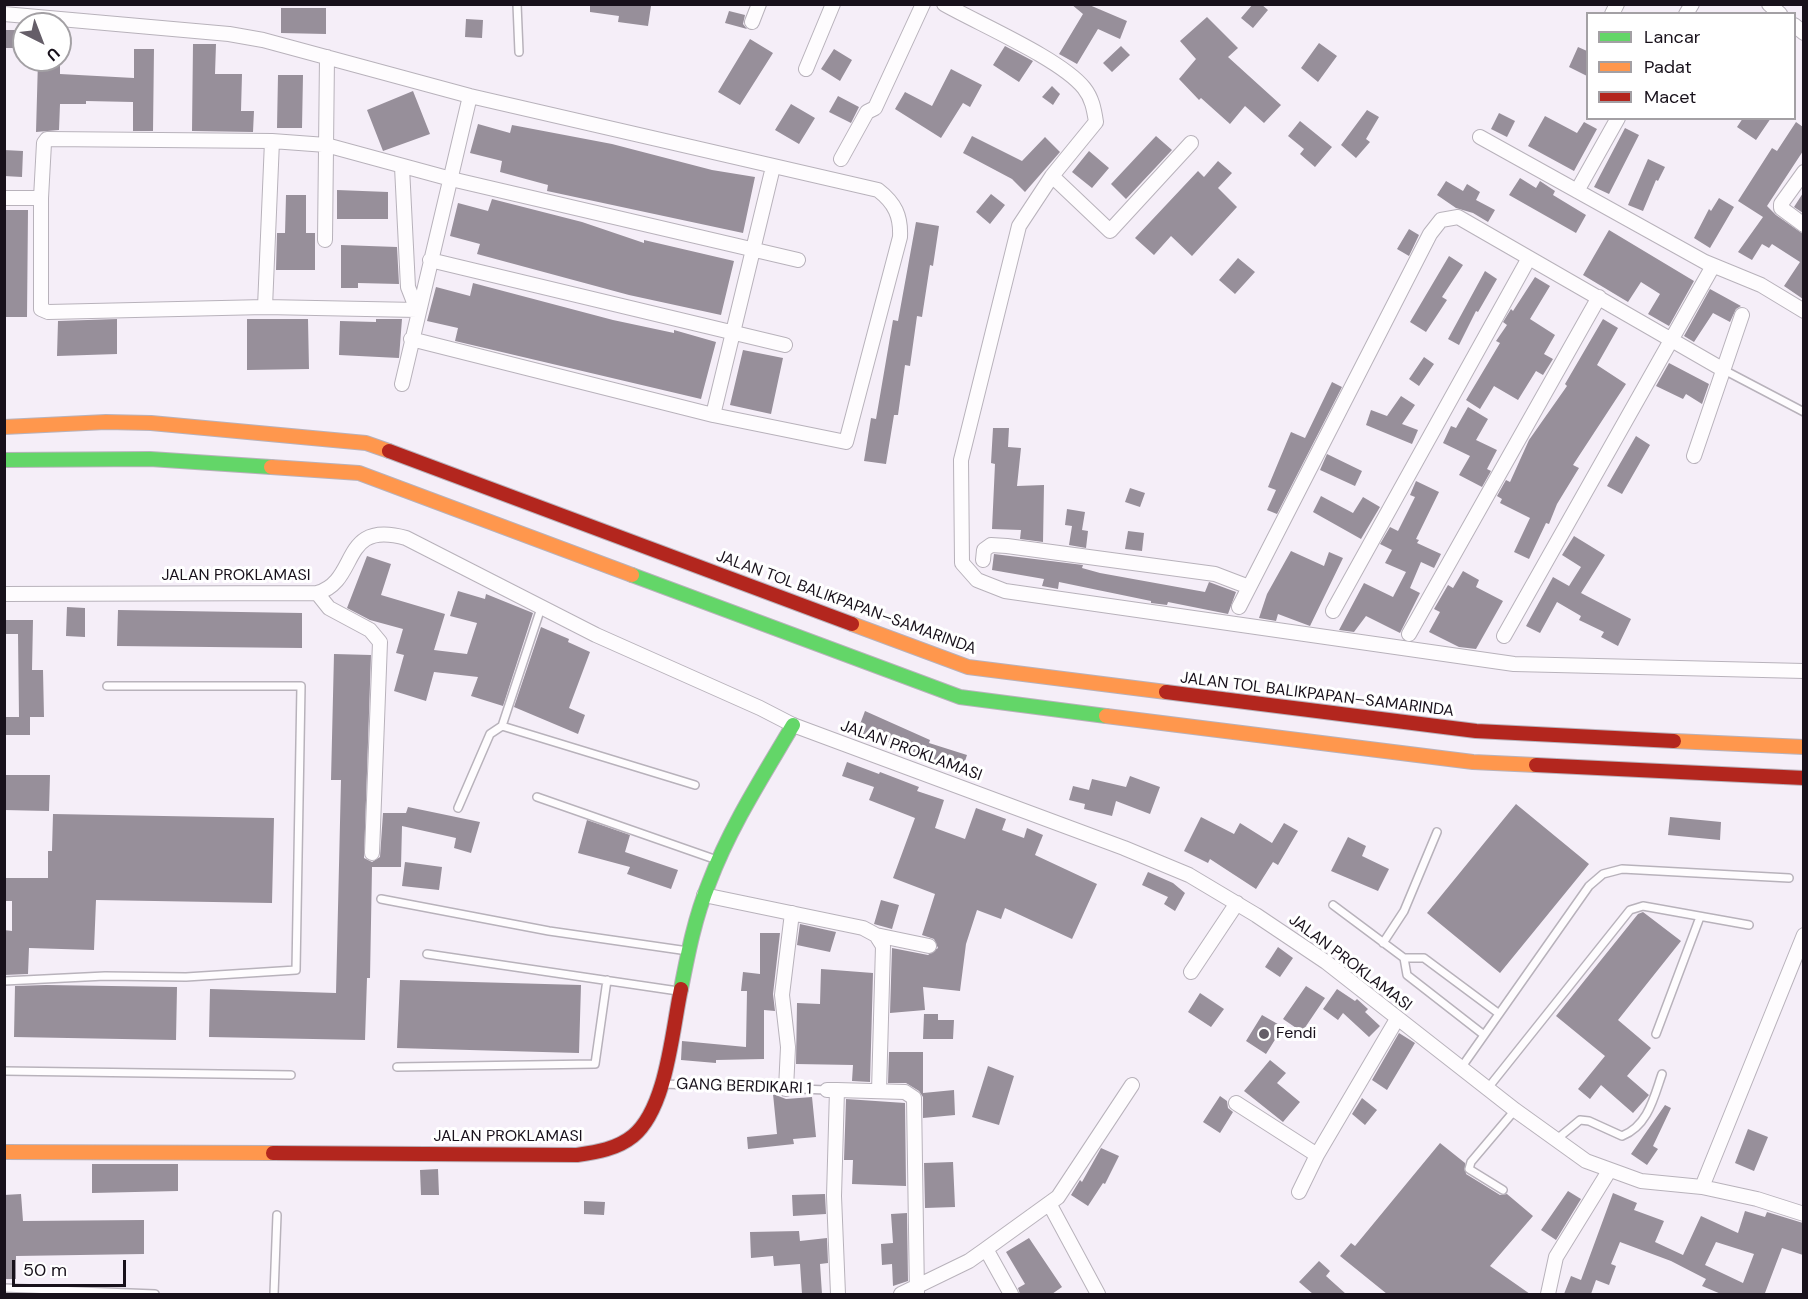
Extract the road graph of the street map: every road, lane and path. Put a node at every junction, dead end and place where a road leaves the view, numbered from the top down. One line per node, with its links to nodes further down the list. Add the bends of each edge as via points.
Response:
1 (517, 4): 8 (lane)
2 (759, 4): 7 (street)
3 (833, 4): 10 (street)
4 (923, 4): 17 (street, via 875,108 867,112)
5 (944, 4): 21 (street, via 1063,69 1084,88 1093,103 1096,122)
6 (4, 14): 9 (street, via 229,34)
7 (752, 22)
8 (519, 52)
9 (327, 57): 11 (street); 16 (street)
10 (806, 69)
11 (470, 96): 19 (street); 22 (street)
12 (1617, 120): 23 (street)
13 (1480, 137): 23 (street)
14 (272, 141): 16 (street); 25 (street, via 47,139); 34 (street)
15 (1191, 143): 21 (street, via 1110,231)
16 (326, 145): 18 (street); 27 (street)
17 (841, 159)
18 (402, 167): 22 (street); 35 (street, via 408,286)
19 (773, 167): 28 (street); 46 (street, via 878,190 896,209 901,222 900,237 846,442)
20 (1803, 172): 26 (street, via 1780,208)
21 (1052, 176): 62 (street, via 1019,226 961,460 962,563 977,580 1005,591 1514,663)
22 (451, 179): 28 (street); 30 (street)
23 (1577, 191): 32 (street)
24 (4, 198): 25 (street)
25 (41, 198): 34 (street, via 40,306 44,311)
26 (1803, 225)
27 (325, 240)
28 (753, 250): 31 (street); 38 (street)
29 (1529, 258): 33 (street); 54 (street, via 1458,217 1441,219); 59 (street)
30 (430, 260): 35 (street); 38 (street)
31 (798, 261)
32 (1713, 266): 36 (street, via 1761,285); 39 (street)
33 (1599, 297): 39 (street); 60 (street)
34 (265, 307): 35 (street)
35 (417, 310): 40 (street)
36 (1803, 311)
37 (1742, 315): 42 (street)
38 (733, 332): 41 (street); 46 (street)
39 (1671, 338): 42 (street); 61 (street)
40 (411, 339): 43 (street); 46 (street)
41 (785, 345)
42 (1722, 369): 44 (lane); 49 (street)
43 (402, 384)
44 (1803, 412)
45 (4, 414): 47 (main road)
46 (713, 415)
47 (106, 422): 48 (main road, JALAN TOL BALIKPAPAN–SAMARINDA); 66 (main road, JALAN TOL BALIKPAPAN–SAMARINDA, via 366,443 968,667 1476,731)
48 (4, 427)
49 (1694, 456)
50 (150, 459): 51 (main road); 52 (main road); 67 (main road, via 358,473 960,697 1473,762)
51 (4, 460)
52 (4, 471)
53 (983, 560): 54 (street, via 984,550 991,545 1006,546 1215,574)
54 (1249, 587): 57 (street)
55 (317, 593): 56 (street, JALAN PROKLAMASI); 58 (street, JALAN PROKLAMASI, via 332,585 357,546 380,533 406,538); 72 (street, via 329,608 370,630 380,642)
56 (4, 594)
57 (1239, 607)
58 (541, 608): 64 (street, JALAN PROKLAMASI); 65 (lane)
59 (1333, 611)
60 (1409, 634)
61 (1504, 636)
62 (1803, 671)
63 (107, 686): 91 (lane, via 301,686 296,970)
64 (793, 725): 73 (main road, JALAN PROKLAMASI); 77 (street, JALAN PROKLAMASI, via 1124,848 1189,875)
65 (502, 726): 68 (lane); 70 (lane, via 490,734)
66 (1803, 747)
67 (1803, 778)
68 (695, 785)
69 (537, 797): 73 (lane)
70 (458, 808)
71 (1437, 832): 84 (lane, via 1404,911)
72 (372, 853)
73 (719, 860): 75 (main road, JALAN PROKLAMASI)
74 (1789, 878): 93 (lane, via 1622,869 1603,874 1589,886)
75 (704, 895): 79 (street); 86 (main road, JALAN PROKLAMASI)
76 (381, 900): 86 (lane)
77 (1237, 903): 89 (street); 94 (street, JALAN PROKLAMASI, via 1326,962)
78 (1333, 905): 84 (lane)
79 (792, 913): 82 (street, via 863,928); 105 (street, via 782,995 788,1047)
80 (1700, 917): 81 (lane); 95 (lane); 104 (lane, via 1643,906 1630,910)
81 (1749, 925)
82 (876, 935): 85 (street); 107 (street, via 883,946)
83 (1803, 935): 114 (street)
84 (1383, 943): 88 (lane)
85 (929, 946)
86 (690, 952): 92 (main road, JALAN PROKLAMASI)
87 (427, 954): 90 (lane)
88 (1404, 958): 93 (lane, via 1424,958); 96 (lane, via 1407,975)
89 (1191, 972)
90 (607, 980): 92 (lane); 97 (lane, via 595,1064)
91 (4, 981)
92 (681, 992): 102 (main road, JALAN PROKLAMASI)
93 (1498, 1013): 96 (lane)
94 (1397, 1019): 98 (street, JALAN PROKLAMASI); 112 (street)
95 (1656, 1034)
96 (1484, 1035): 98 (lane)
97 (397, 1067)
98 (1461, 1068): 104 (street, JALAN PROKLAMASI)
99 (4, 1071): 101 (lane)
100 (1662, 1074): 110 (lane, via 1650,1110 1633,1132 1622,1136 1580,1120)
101 (291, 1075)
102 (660, 1084): 105 (lane, GANG BERDIKARI 1); 111 (main road, JALAN PROKLAMASI, via 639,1131 604,1152 577,1155)
103 (1132, 1085): 117 (street)
104 (1488, 1088): 109 (street, JALAN PROKLAMASI)
105 (786, 1089): 106 (lane, GANG BERDIKARI 1)
106 (832, 1090): 107 (street); 125 (street)
107 (879, 1091): 122 (street, via 905,1092 914,1098)
108 (1236, 1103): 112 (street)
109 (1515, 1110): 110 (street, JALAN PROKLAMASI); 115 (lane, via 1469,1169)
110 (1557, 1139): 113 (street, JALAN PROKLAMASI, via 1586,1161)
111 (4, 1152)
112 (1317, 1155): 116 (street)
113 (1609, 1171): 114 (street, JALAN PROKLAMASI, via 1641,1181); 129 (street, via 1556,1257)
114 (1702, 1187): 118 (street, JALAN PROKLAMASI, via 1757,1198)
115 (1503, 1190)
116 (1299, 1192)
117 (1050, 1205): 120 (street); 128 (street)
118 (1803, 1214)
119 (277, 1215): 124 (lane)
120 (986, 1250): 122 (street); 127 (street)
121 (4, 1288): 123 (lane)
122 (916, 1292): 126 (street)
123 (155, 1294)
124 (274, 1294)
125 (837, 1294)
126 (901, 1294)
127 (1011, 1294)
128 (1098, 1294)
129 (1548, 1294)

